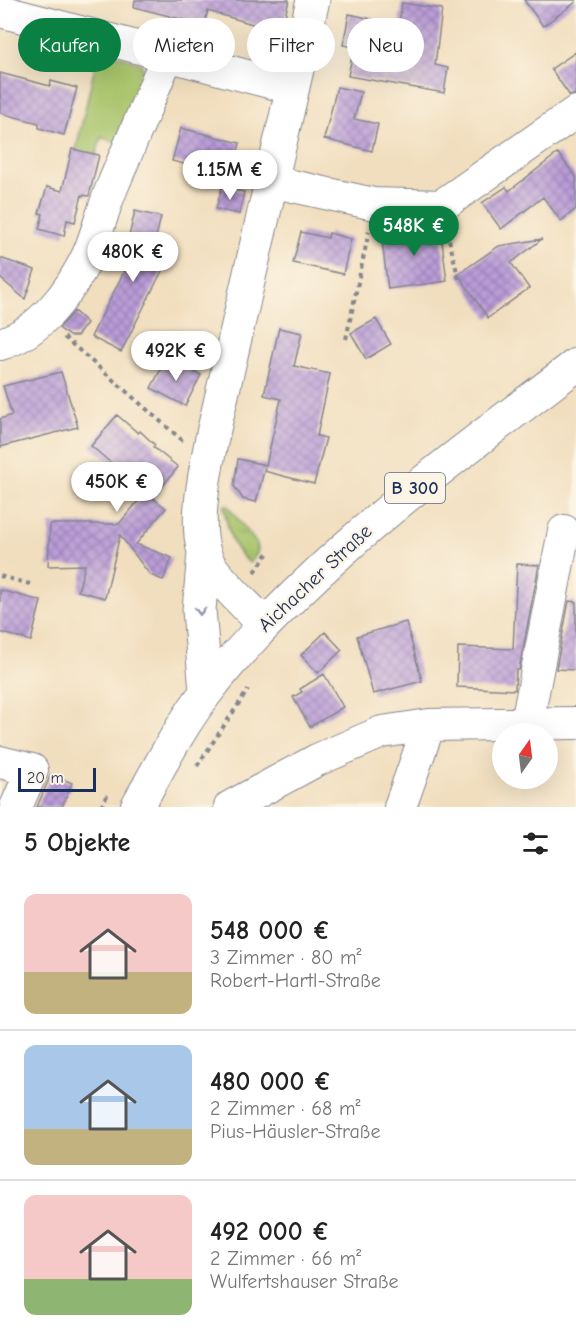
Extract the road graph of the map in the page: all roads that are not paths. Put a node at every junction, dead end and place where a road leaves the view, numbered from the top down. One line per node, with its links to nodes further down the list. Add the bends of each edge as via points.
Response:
1 (313, 0): 6 (main road)
2 (0, 11): 3 (street)
3 (133, 45)
4 (160, 72): 9 (street, via 88,254 70,288 43,319 13,340)
5 (234, 72): 6 (street)
6 (292, 88): 8 (main road)
7 (576, 112): 8 (street, via 441,206 374,204)
8 (270, 181): 12 (main road, via 207,462 201,507)
9 (0, 344)
10 (576, 364): 13 (main road, Aichacher Straße / B 300, via 412,490)
11 (564, 531): 16 (street)
12 (204, 553): 13 (main road, via 212,569); 14 (main road, one-way to 14, via 199,610)
13 (264, 624): 14 (main road, Aichacher Straße / B 300)
14 (206, 692): 22 (main road, Aichacher Straße / B 300)
15 (492, 723): 19 (street)
16 (528, 723)
17 (558, 723): 18 (street)
18 (576, 723)
19 (429, 724): 23 (street, via 369,736); 24 (street)
20 (0, 762): 21 (street, via 32,770)
21 (16, 807)
22 (137, 807)
23 (230, 807)
24 (400, 807)

